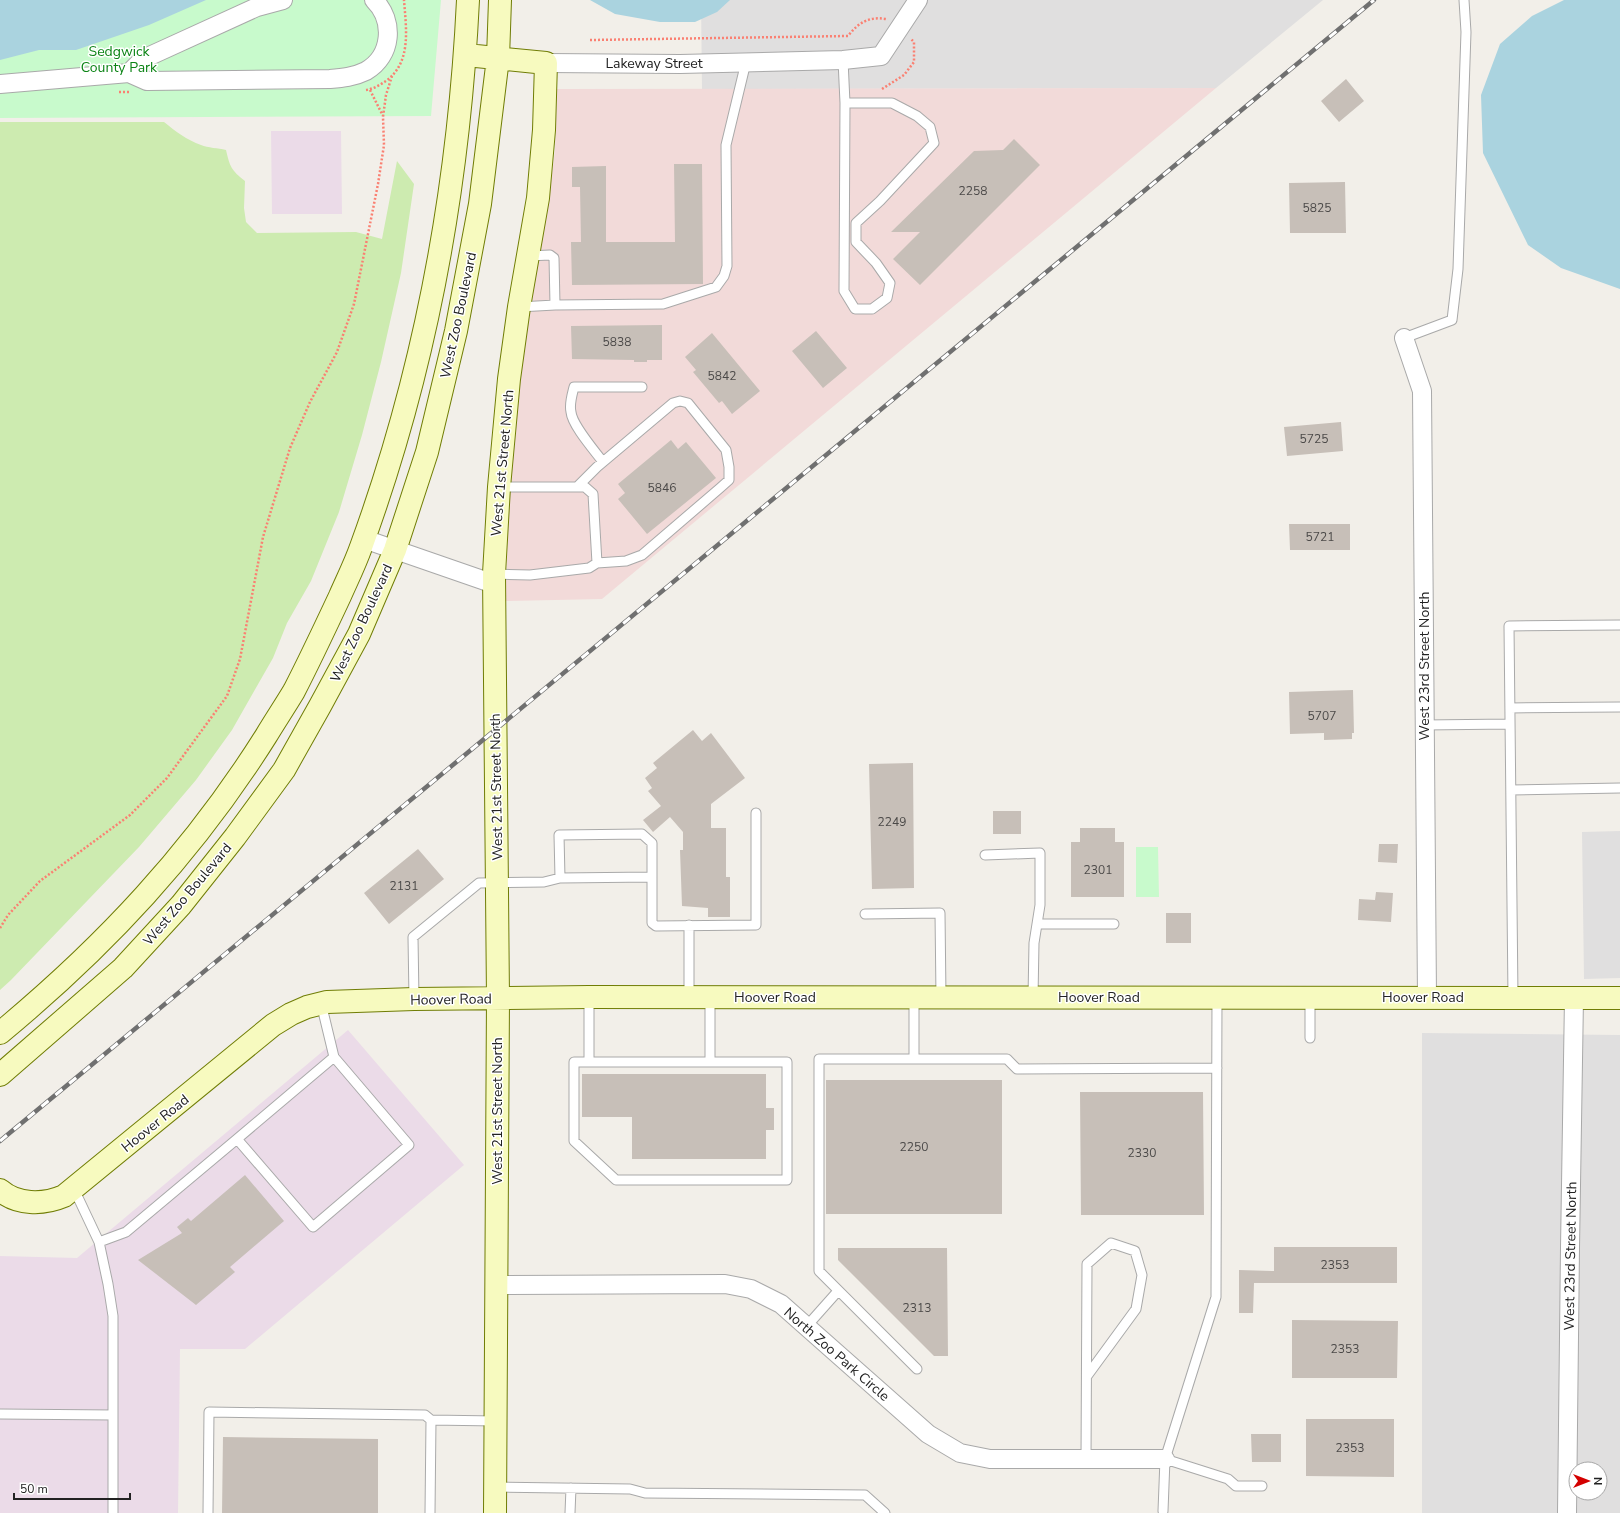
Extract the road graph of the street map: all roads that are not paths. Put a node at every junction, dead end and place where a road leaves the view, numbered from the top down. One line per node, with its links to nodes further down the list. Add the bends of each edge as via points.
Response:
1 (283, 0): 12 (street, via 257,7 143,59)
2 (374, 0): 12 (street, via 385,15 387,43 377,62 366,70 346,78 147,81)
3 (468, 0): 7 (street)
4 (500, 0): 8 (street)
5 (918, 0): 9 (street, Lakeway Street, via 881,56)
6 (1464, 0): 18 (lane, via 1466,32 1458,269 1452,320)
7 (466, 55): 8 (street, Lakeway Street); 23 (street, via 447,210 428,315 404,414)
8 (498, 58): 11 (street, Lakeway Street); 24 (street, West Zoo Boulevard, via 480,204 456,331 427,452)
9 (843, 60): 10 (street, Lakeway Street); 14 (lane)
10 (746, 62): 11 (street, Lakeway Street); 16 (lane, via 726,145 727,266 716,287 664,304)
11 (546, 63): 15 (street, West 21st Street North, via 538,198)
12 (129, 74): 13 (street)
13 (0, 84)
14 (845, 103): 14 (lane, via 844,291 855,309 872,309 887,298 890,283 856,242 856,223 934,143 930,127 917,116 892,103)
15 (528, 256): 16 (lane, via 550,255 554,258); 17 (street, West 21st Street North)
16 (554, 305): 17 (lane)
17 (519, 307): 21 (street, West 21st Street North)
18 (1404, 338): 31 (street, West 23rd Street North, via 1422,391)
19 (642, 387): 20 (lane, via 574,387 570,412 573,421)
20 (603, 462): 22 (lane); 25 (lane, via 674,403 680,401 688,403 726,450 729,480 642,555 626,561)
21 (499, 486): 22 (lane); 26 (street, West 21st Street North)
22 (577, 487): 25 (lane, via 585,487 593,494)
23 (364, 539): 24 (street); 57 (street, via 293,693 220,806 129,915 91,953)
24 (395, 550): 26 (street); 64 (street, West Zoo Boulevard, via 359,634 320,706 284,770 235,837 181,905 123,968)
25 (597, 563): 26 (lane, via 589,568)
26 (494, 579): 38 (street, West 21st Street North)
27 (1620, 625): 29 (lane, via 1509,626)
28 (1620, 707): 29 (lane)
29 (1510, 708): 30 (lane)
30 (1510, 724): 31 (lane); 33 (lane)
31 (1424, 725): 50 (street, West 23rd Street North)
32 (1620, 788): 33 (lane)
33 (1511, 790): 52 (lane)
34 (756, 813): 42 (lane, via 756,925)
35 (985, 855): 40 (lane, via 1040,853 1040,905)
36 (652, 876): 37 (lane); 37 (lane, via 652,843 642,834 559,835); 42 (lane, via 652,923 656,926)
37 (560, 878): 38 (lane, via 544,882)
38 (497, 883): 51 (street, West 21st Street North); 55 (lane, via 479,883 414,937)
39 (865, 914): 46 (lane, via 940,913)
40 (1037, 924): 41 (lane); 47 (lane, via 1034,942)
41 (1114, 924)
42 (689, 925): 44 (lane)
43 (589, 997): 44 (street, Hoover Road); 51 (street, Hoover Road); 61 (lane)
44 (699, 997): 45 (street, Hoover Road); 62 (lane)
45 (914, 997): 46 (street, Hoover Road); 60 (lane)
46 (941, 997): 47 (street, Hoover Road)
47 (1034, 997): 48 (street, Hoover Road)
48 (1217, 997): 49 (street, Hoover Road); 63 (lane)
49 (1310, 997): 50 (street, Hoover Road); 58 (lane)
50 (1426, 997): 52 (street, Hoover Road)
51 (498, 998): 55 (street, Hoover Road); 69 (street, West 21st Street North)
52 (1513, 998): 53 (street, Hoover Road)
53 (1574, 998): 54 (street, Hoover Road); 90 (street, West 23rd Street North)
54 (1620, 998)
55 (414, 999): 56 (street, Hoover Road)
56 (321, 1003): 59 (lane); 66 (street, Hoover Road, via 291,1014 274,1025)
57 (0, 1033)
58 (1310, 1038)
59 (334, 1057): 65 (lane); 65 (lane, via 409,1145 313,1227)
60 (914, 1059): 63 (lane, via 1007,1059 1017,1069); 70 (lane, via 819,1059 819,1271)
61 (589, 1062): 62 (lane); 62 (lane, via 574,1062 574,1141 616,1180 787,1180 787,1062)
62 (710, 1062)
63 (1217, 1068): 79 (lane, via 1216,1297)
64 (0, 1075)
65 (237, 1139): 68 (lane, via 126,1232)
66 (74, 1189): 67 (street, Hoover Road, via 57,1199 42,1202 28,1202); 68 (lane)
67 (0, 1190)
68 (99, 1242): 75 (lane, via 113,1316)
69 (497, 1285): 71 (street, North Zoo Park Circle, via 725,1284 751,1289 781,1304); 77 (street, West 21st Street North)
70 (838, 1291): 71 (lane); 72 (lane)
71 (806, 1327): 78 (street, North Zoo Park Circle, via 928,1434 960,1453 990,1459)
72 (917, 1369)
73 (1087, 1376): 73 (lane, via 1087,1264 1111,1243 1135,1251 1142,1275 1138,1302 1136,1309); 78 (lane)
74 (0, 1414): 75 (lane)
75 (113, 1415): 84 (lane)
76 (431, 1420): 77 (lane); 85 (lane, via 425,1415 209,1412); 86 (lane)
77 (496, 1421): 81 (street, West 21st Street North)
78 (1086, 1459): 79 (street, North Zoo Park Circle)
79 (1165, 1459): 80 (lane, via 1228,1478 1236,1486); 83 (lane)
80 (1262, 1486)
81 (495, 1487): 82 (lane); 87 (street, West 21st Street North)
82 (571, 1488): 88 (lane); 89 (lane, via 630,1488 644,1493 865,1495)
83 (1164, 1511)
84 (113, 1513)
85 (208, 1513)
86 (430, 1513)
87 (495, 1513)
88 (570, 1513)
89 (885, 1513)
90 (1567, 1513)

